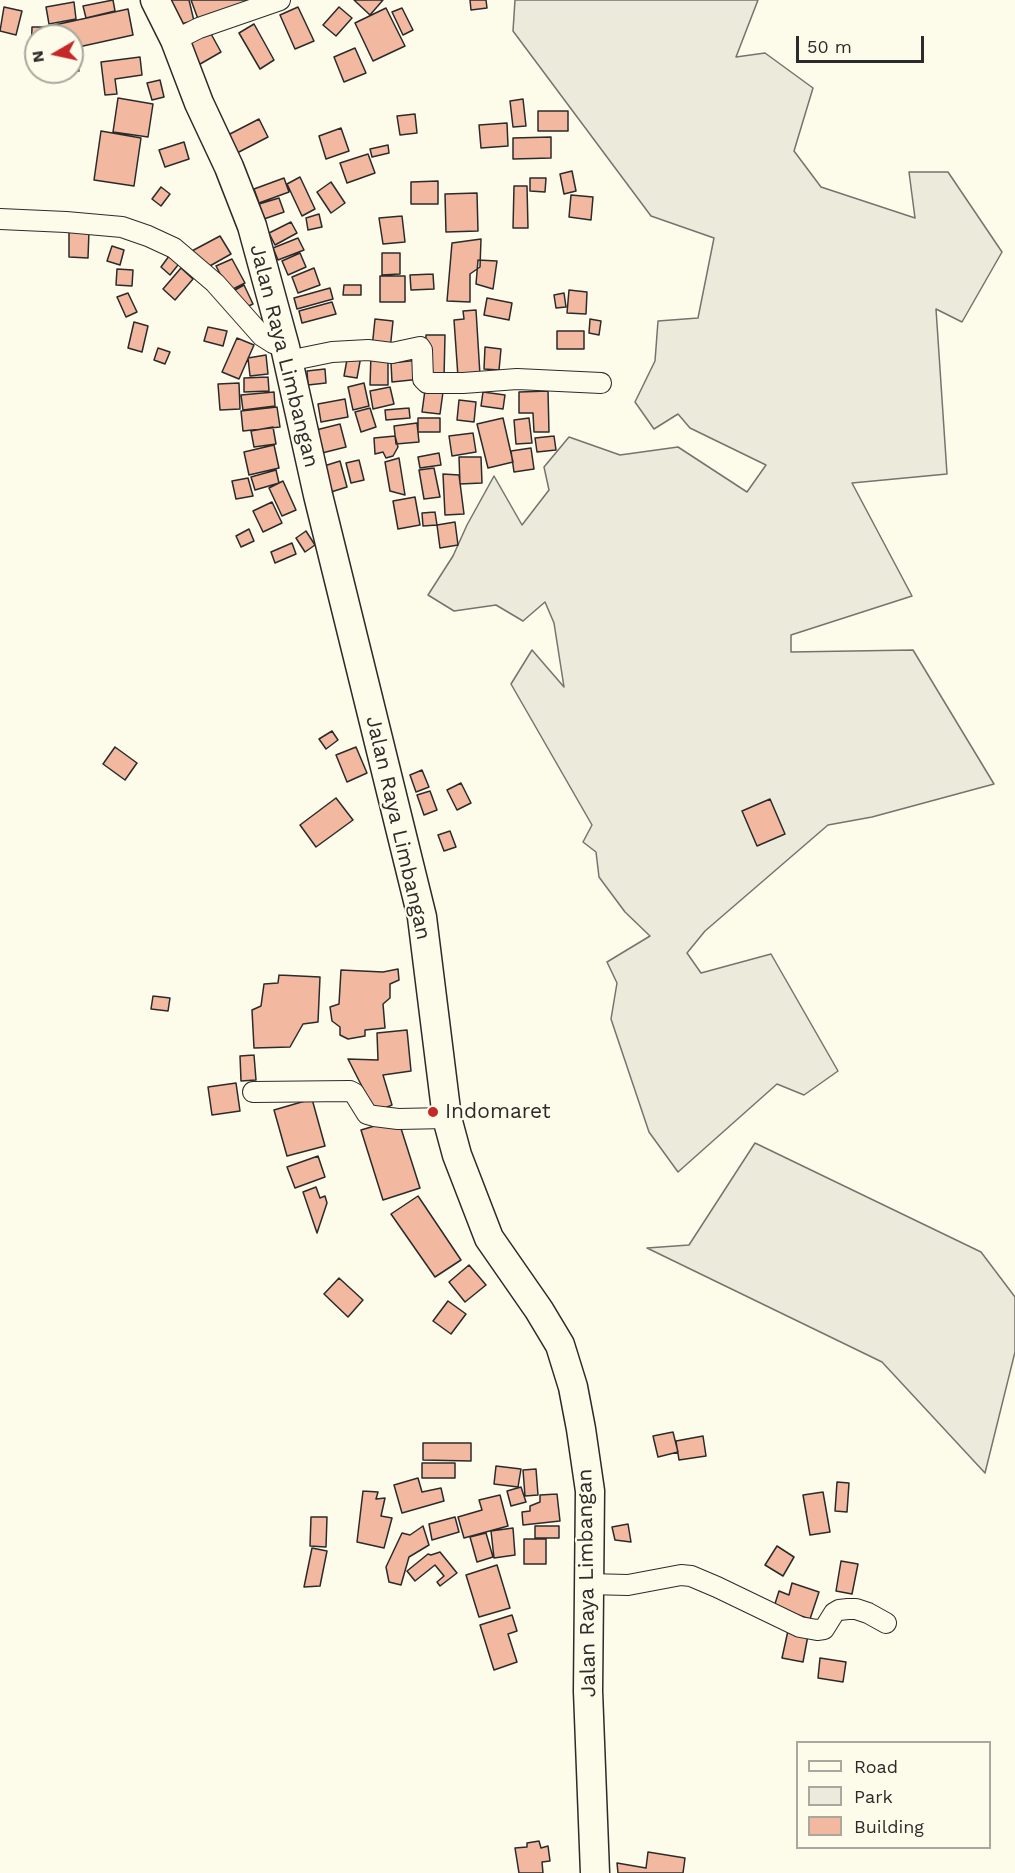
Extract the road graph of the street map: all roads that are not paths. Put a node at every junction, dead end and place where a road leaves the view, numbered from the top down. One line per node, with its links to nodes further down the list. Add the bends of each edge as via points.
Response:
1 (155, 0): 3 (highway, Jalan Raya Limbangan)
2 (280, 0): 3 (street)
3 (175, 40): 5 (highway, Jalan Raya Limbangan, via 252,226)
4 (0, 219): 5 (street, via 122,227 174,248 215,283 262,336)
5 (287, 354): 6 (street, via 368,350 392,353 420,347 423,379 427,383 517,379); 8 (highway, Jalan Raya Limbangan, via 422,917)
6 (601, 383)
7 (253, 1092): 8 (street, via 350,1091 367,1114 374,1116)
8 (447, 1118): 9 (highway, Jalan Raya Limbangan, via 489,1238 560,1345 573,1387 590,1491)
9 (588, 1584): 10 (street, via 628,1585 691,1576 800,1627 824,1629 834,1613 848,1609 868,1613); 11 (highway, Jalan Raya Limbangan)
10 (886, 1623)
11 (595, 1873)

